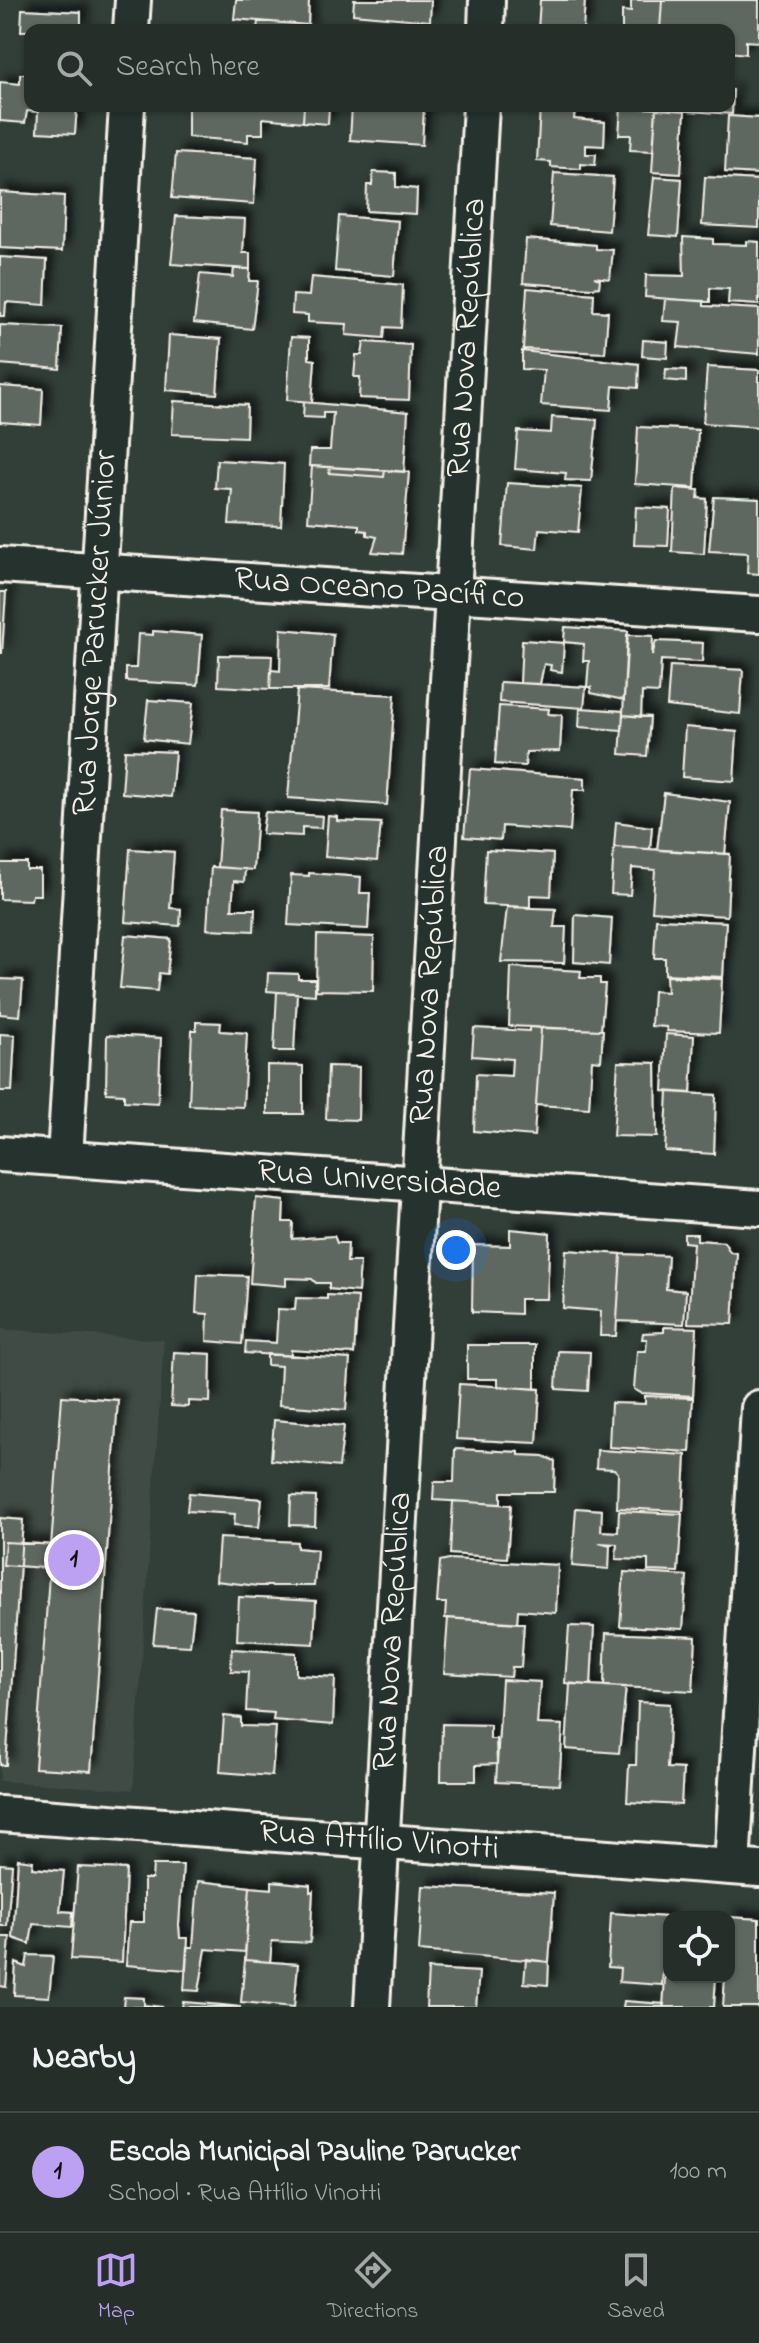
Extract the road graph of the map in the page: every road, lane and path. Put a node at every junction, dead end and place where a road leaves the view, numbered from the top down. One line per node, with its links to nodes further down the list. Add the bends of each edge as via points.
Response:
1 (133, 0): 3 (street)
2 (487, 0): 4 (street)
3 (131, 24)
4 (486, 24)
5 (127, 112): 8 (street, Rua Jorge Parucker Júnior)
6 (481, 112): 9 (street, Rua Nova República)
7 (0, 565): 8 (street, Rua Oceano Pacífico)
8 (100, 572): 9 (street, Rua Oceano Pacífico); 12 (street, Rua Jorge Parucker Júnior)
9 (453, 595): 10 (street, Rua Oceano Pacífico); 13 (street, Rua Nova República)
10 (759, 614)
11 (0, 1154): 12 (street, Rua Universidade)
12 (65, 1158): 13 (street, Rua Universidade)
13 (419, 1184): 14 (street, Rua Universidade); 17 (street, Rua Nova República)
14 (759, 1208)
15 (759, 1408): 18 (street)
16 (0, 1814): 17 (street, Rua Attílio Vinotti)
17 (381, 1842): 18 (street, Rua Attílio Vinotti); 19 (street, Rua Nova República)
18 (746, 1868)
19 (372, 2007)

